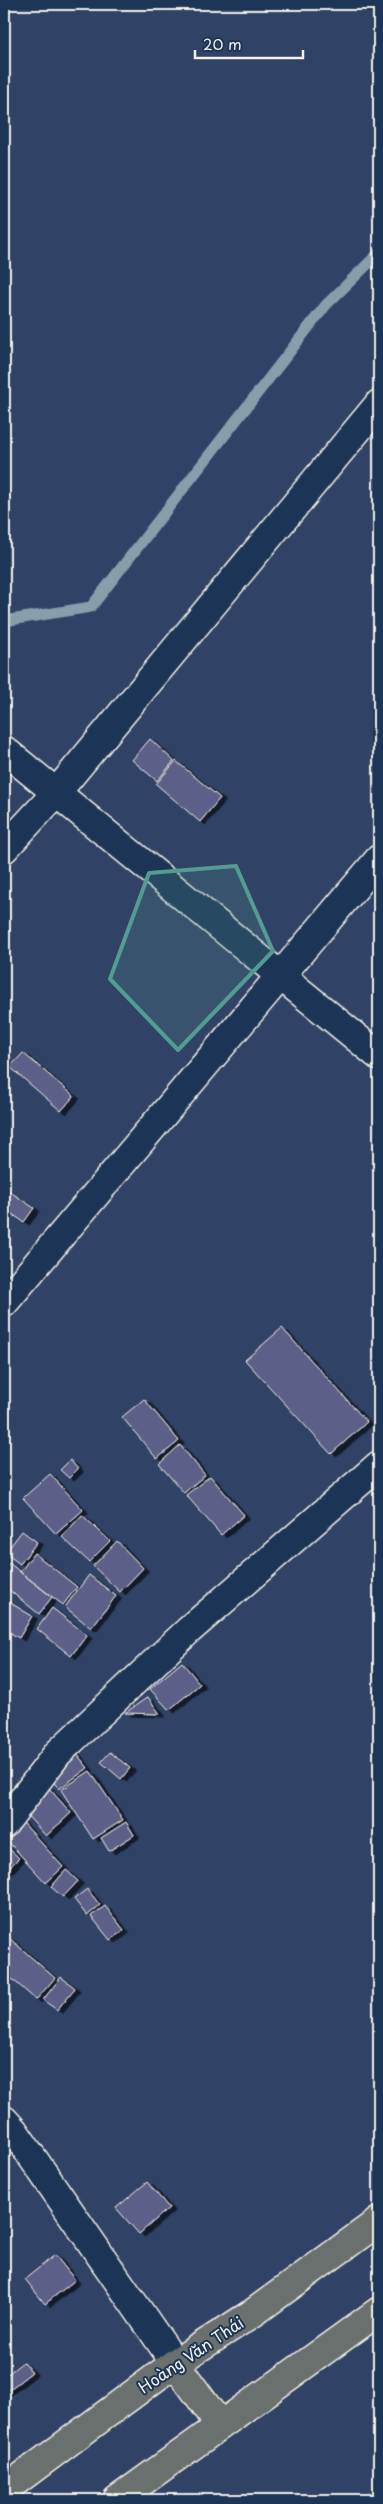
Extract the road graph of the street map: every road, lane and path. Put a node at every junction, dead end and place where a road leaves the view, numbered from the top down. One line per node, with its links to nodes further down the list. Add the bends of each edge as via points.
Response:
1 (379, 404): 3 (street)
2 (4, 750): 3 (street)
3 (56, 792): 4 (street); 6 (street)
4 (4, 849)
5 (379, 859): 6 (street)
6 (281, 976): 7 (street); 8 (street)
7 (379, 1056)
8 (4, 1303)
9 (379, 1465): 10 (street, via 189,1630 58,1753)
10 (4, 1824)
11 (4, 2120): 14 (street)
12 (379, 2221): 14 (main road, Hoàng Văn Thái, via 253,2313)
13 (379, 2311): 15 (main road)
14 (175, 2363): 15 (main road); 16 (main road, Hoàng Văn Thái)
15 (220, 2425): 17 (main road)
16 (4, 2490)
17 (117, 2500)

